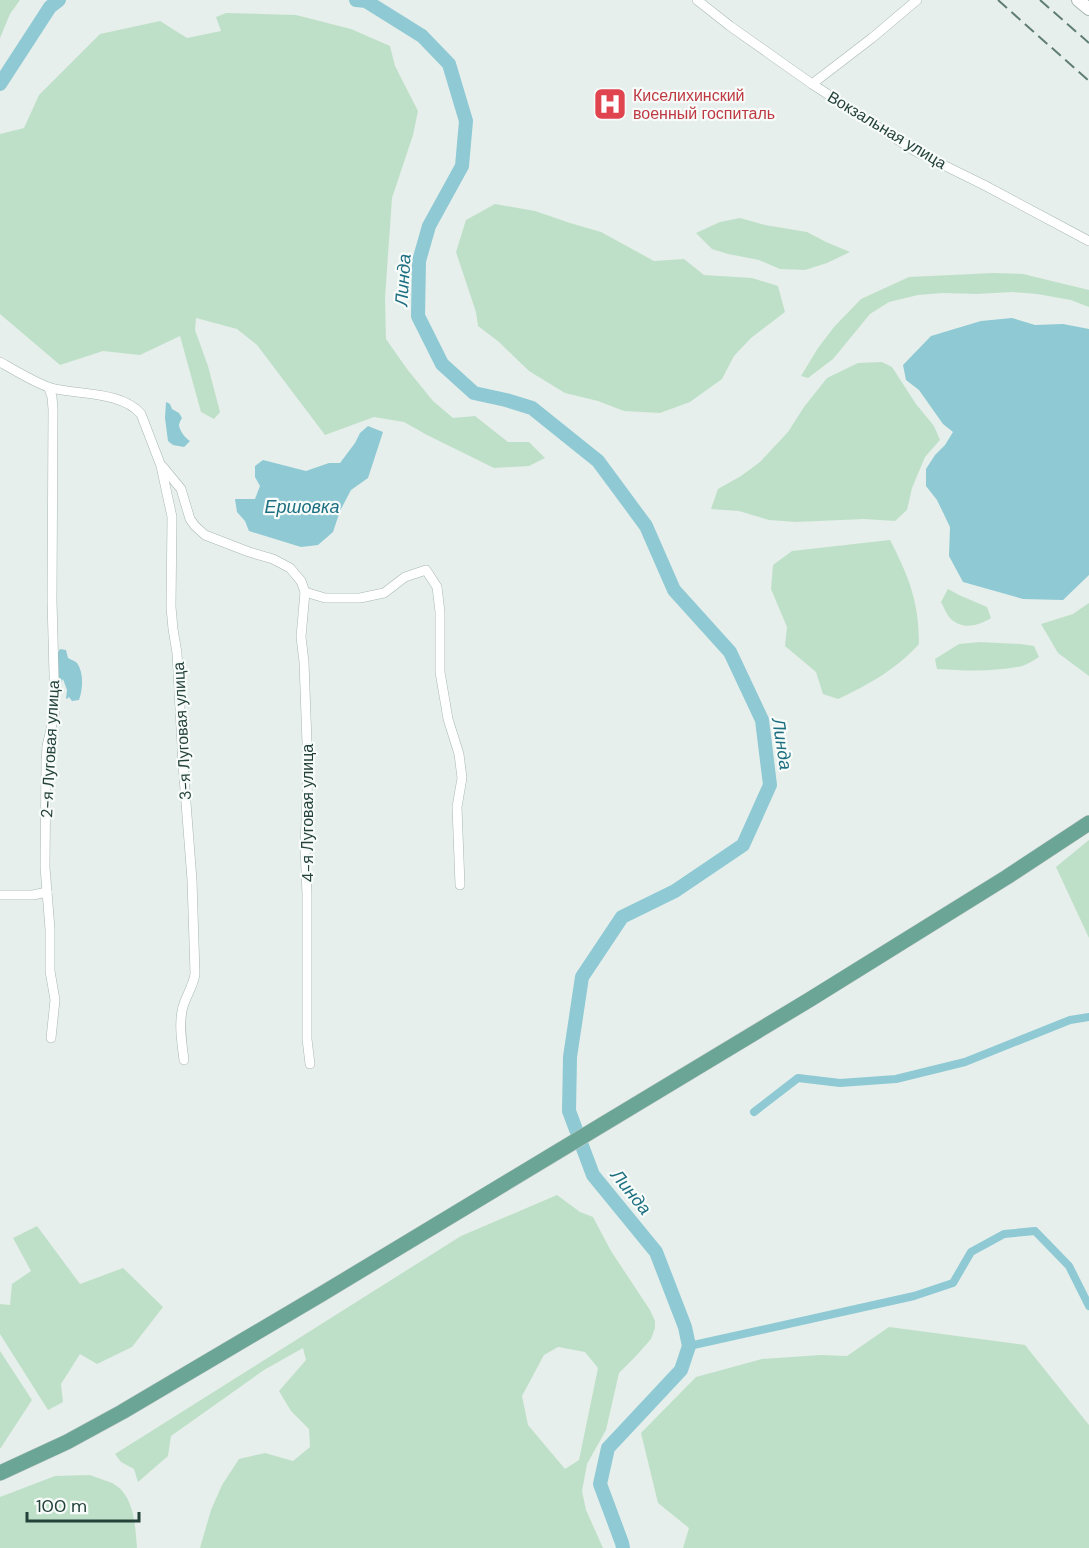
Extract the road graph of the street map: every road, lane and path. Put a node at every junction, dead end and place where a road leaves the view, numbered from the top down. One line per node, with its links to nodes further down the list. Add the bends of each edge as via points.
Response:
1 (697, 0): 5 (street, Вокзальная улица)
2 (916, 0): 5 (street)
3 (1078, 0): 4 (street)
4 (1089, 9)
5 (812, 84): 6 (street, Вокзальная улица, via 915,151)
6 (1089, 241)
7 (0, 362): 8 (street)
8 (49, 388): 9 (street, 3-я Луговая улица, via 117,399 135,407); 13 (street, 2-я Луговая улица, via 53,409 55,712 46,753)
9 (161, 466): 10 (street, via 181,489 190,519 205,535 290,568 297,573); 16 (street, 3-я Луговая улица, via 172,517 171,607 192,880 195,974 182,1012)
10 (305, 592): 12 (street, via 325,598 360,598 384,593 405,577 426,570 437,588 441,612 440,672 462,778 457,807); 17 (street, 4-я Луговая улица, via 301,637 308,770 305,847)
11 (1089, 823): 18 (main road, via 809,1000 320,1295 122,1412)
12 (460, 885)
13 (47, 892): 14 (street); 15 (street, 2-я Луговая улица, via 55,1000)
14 (0, 895)
15 (51, 1038)
16 (183, 1060)
17 (310, 1064)
18 (0, 1473)

